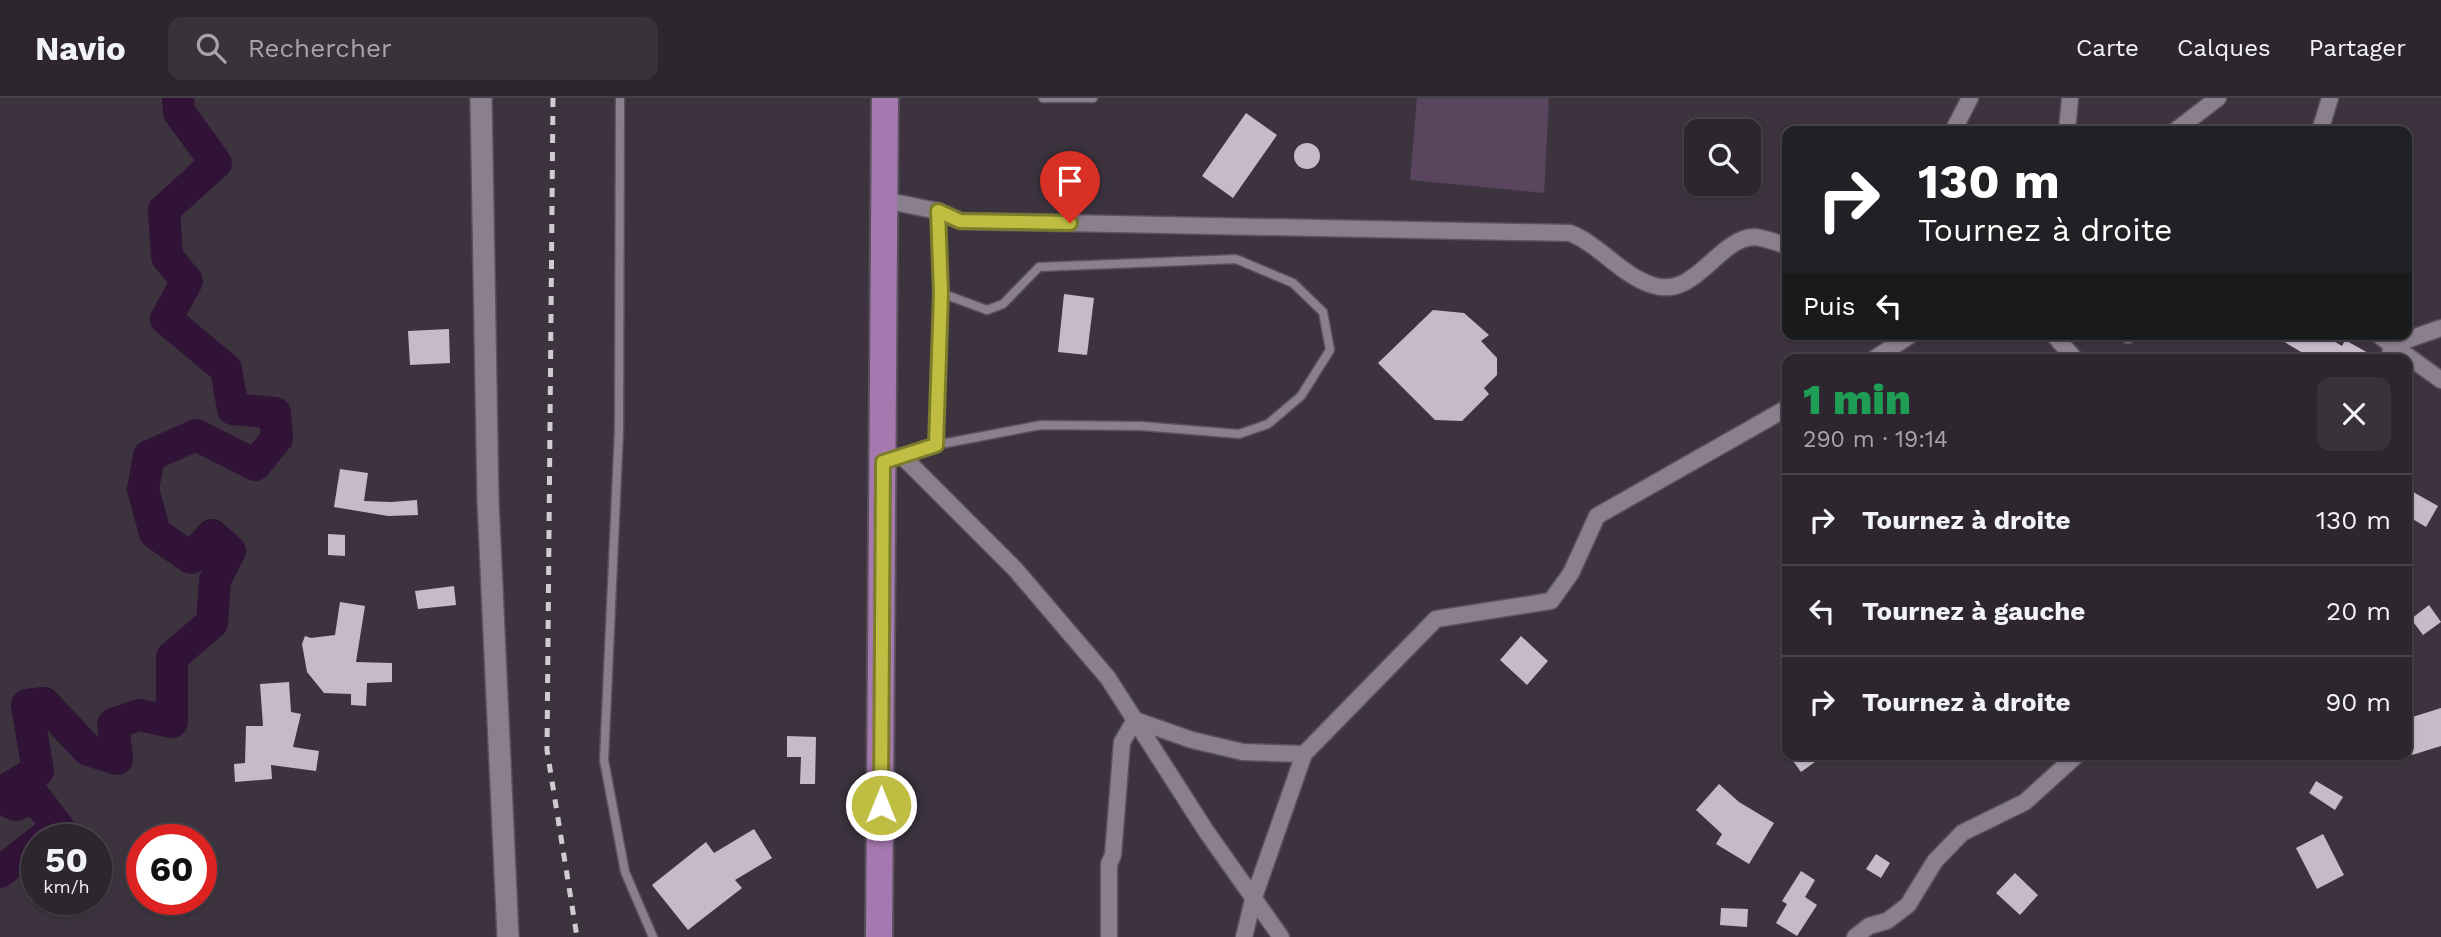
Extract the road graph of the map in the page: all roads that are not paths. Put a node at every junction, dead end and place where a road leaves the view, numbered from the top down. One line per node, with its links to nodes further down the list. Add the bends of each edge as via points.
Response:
1 (481, 98): 33 (street, via 488,501)
2 (620, 98): 34 (lane, via 619,430 604,760 625,872)
3 (885, 98): 14 (main road)
4 (1042, 98): 5 (lane)
5 (1093, 98)
6 (1970, 98): 10 (street)
7 (2070, 98): 11 (street)
8 (2218, 98): 12 (street)
9 (2330, 98): 13 (street)
10 (1956, 126)
11 (2067, 126)
12 (2182, 126)
13 (2322, 126)
14 (884, 200): 15 (street); 28 (main road)
15 (938, 211): 16 (street, via 960,221 1570,233 1653,286 1676,286 1734,244 1755,237); 17 (lane)
16 (1782, 245)
17 (941, 293): 27 (lane); 27 (lane, via 987,310 1003,304 1039,267 1236,259 1293,283 1323,312 1330,350 1301,396 1268,424 1239,434 1141,426 1041,425)
18 (2441, 328): 21 (street)
19 (1903, 340): 22 (street)
20 (2058, 340): 23 (street)
21 (2390, 352)
22 (1886, 354)
23 (2071, 354)
24 (2412, 364): 25 (street)
25 (2441, 380)
26 (1782, 411): 30 (street, via 1597,516 1551,601 1436,619)
27 (936, 445): 28 (lane)
28 (892, 459): 29 (street, via 1015,569 1108,678); 35 (main road)
29 (1135, 720): 30 (street, via 1243,752); 32 (street); 36 (street, via 1122,742 1109,864)
30 (1304, 754): 32 (street)
31 (2071, 760): 39 (street, via 2025,802 1962,833 1935,861 1908,905)
32 (1253, 900): 37 (street); 38 (street)
33 (508, 937)
34 (653, 937)
35 (879, 937)
36 (1109, 937)
37 (1244, 937)
38 (1281, 937)
39 (1855, 937)

